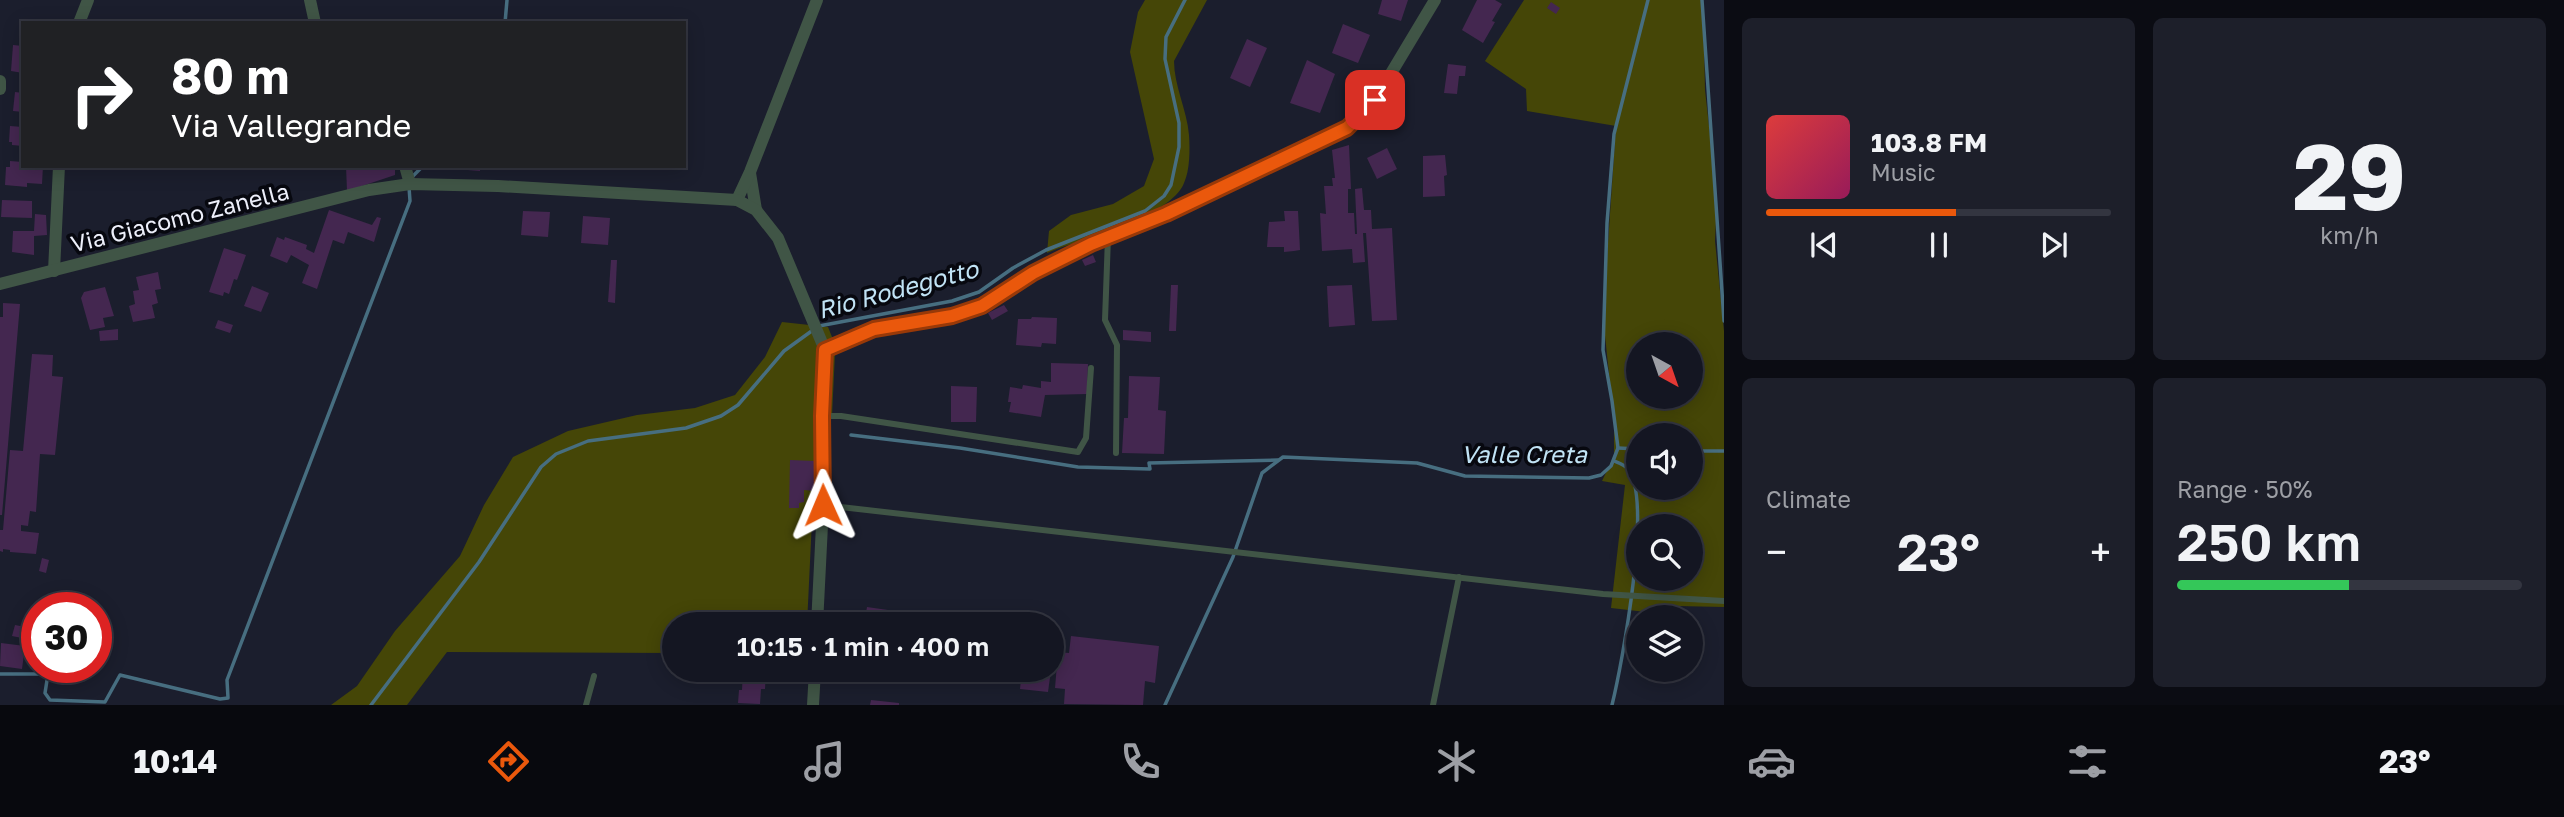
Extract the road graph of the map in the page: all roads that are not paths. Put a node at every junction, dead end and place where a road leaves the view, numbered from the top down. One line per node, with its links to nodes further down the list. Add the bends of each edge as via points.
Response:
1 (88, 0): 5 (street)
2 (310, 0): 6 (street)
3 (817, 0): 11 (street)
4 (1435, 0): 15 (street, via 1375,100 1347,128)
5 (80, 21)
6 (315, 21)
7 (0, 81): 8 (street)
8 (0, 89)
9 (59, 168): 16 (street)
10 (406, 168): 12 (street)
11 (750, 172): 13 (street); 14 (street)
12 (410, 184): 13 (street, Via Giacomo Zanella); 16 (street, Via Giacomo Zanella, via 369,190)
13 (737, 200): 14 (street, Via Giacomo Zanella)
14 (755, 210): 18 (street, Via Giacomo Zanella, via 778,238)
15 (1108, 237): 18 (street, via 1033,273 982,306 952,316 874,329); 21 (lane, via 1105,320 1117,345)
16 (54, 271): 17 (street, Via Giacomo Zanella)
17 (0, 284)
18 (825, 350): 20 (street)
19 (1091, 368): 20 (lane, via 1086,438 1079,452)
20 (822, 416): 22 (street)
21 (1116, 453)
22 (823, 505): 23 (lane); 25 (street)
23 (1459, 578): 24 (lane); 30 (lane)
24 (1724, 601)
25 (818, 612)
26 (594, 676): 28 (lane)
27 (814, 682): 29 (street)
28 (586, 705)
29 (813, 705)
30 (1433, 705)

